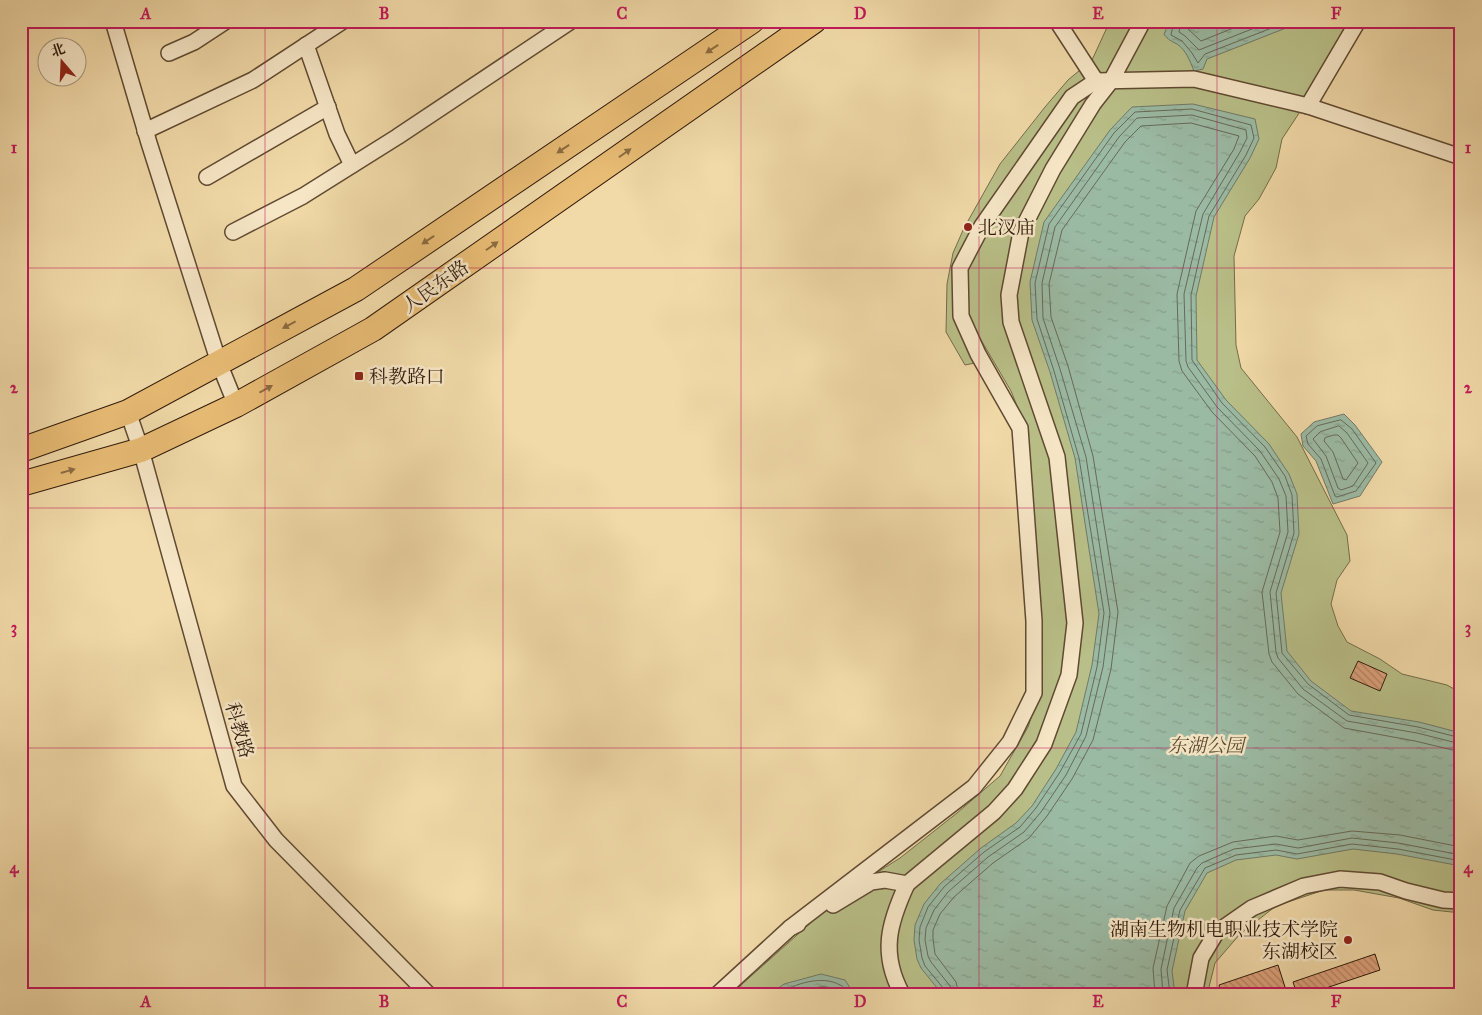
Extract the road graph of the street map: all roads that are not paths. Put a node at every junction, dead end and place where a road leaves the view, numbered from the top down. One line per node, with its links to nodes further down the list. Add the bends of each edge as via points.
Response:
1 (113, 21): 15 (street)
2 (226, 21): 11 (street, via 194,42)
3 (343, 21): 10 (street)
4 (571, 21): 17 (street)
5 (752, 21): 20 (main road, one-way to 20, via 356,289)
6 (814, 21): 21 (main road, 人民东路, one-way to 6, via 373,328)
7 (1057, 21): 12 (street)
8 (1143, 21): 12 (street)
9 (1358, 21): 13 (street)
10 (306, 45): 14 (street); 15 (street, via 253,80)
11 (169, 53)
12 (1104, 81): 13 (street, via 1194,79); 26 (street, via 1021,232 1008,295 1011,322 1057,457 1075,623 1069,675 1044,744 1015,789 994,812); 28 (street, via 1072,97 982,226 960,268 961,316 978,354 1020,428 1034,621 1034,693 1010,742 974,787)
13 (1308, 106): 16 (street)
14 (328, 107): 17 (street); 18 (street)
15 (145, 131): 20 (street)
16 (1461, 157)
17 (352, 165): 19 (street, via 304,196)
18 (207, 177)
19 (233, 232)
20 (219, 363): 21 (street); 22 (main road)
21 (236, 405): 24 (main road, 人民东路)
22 (128, 412): 23 (main road); 24 (street, 科教路)
23 (21, 450)
24 (141, 450): 25 (main road, 人民东路, one-way to 24); 29 (street, 科教路, via 234,786 276,840)
25 (21, 484)
26 (907, 884): 28 (street, via 885,880 871,882); 31 (street, via 888,938 893,978)
27 (1461, 901): 32 (street, via 1443,900 1380,882 1340,879 1304,886 1252,908 1216,933 1201,958)
28 (790, 928): 30 (street)
29 (428, 994)
30 (718, 994)
31 (902, 994)
32 (1196, 994)

